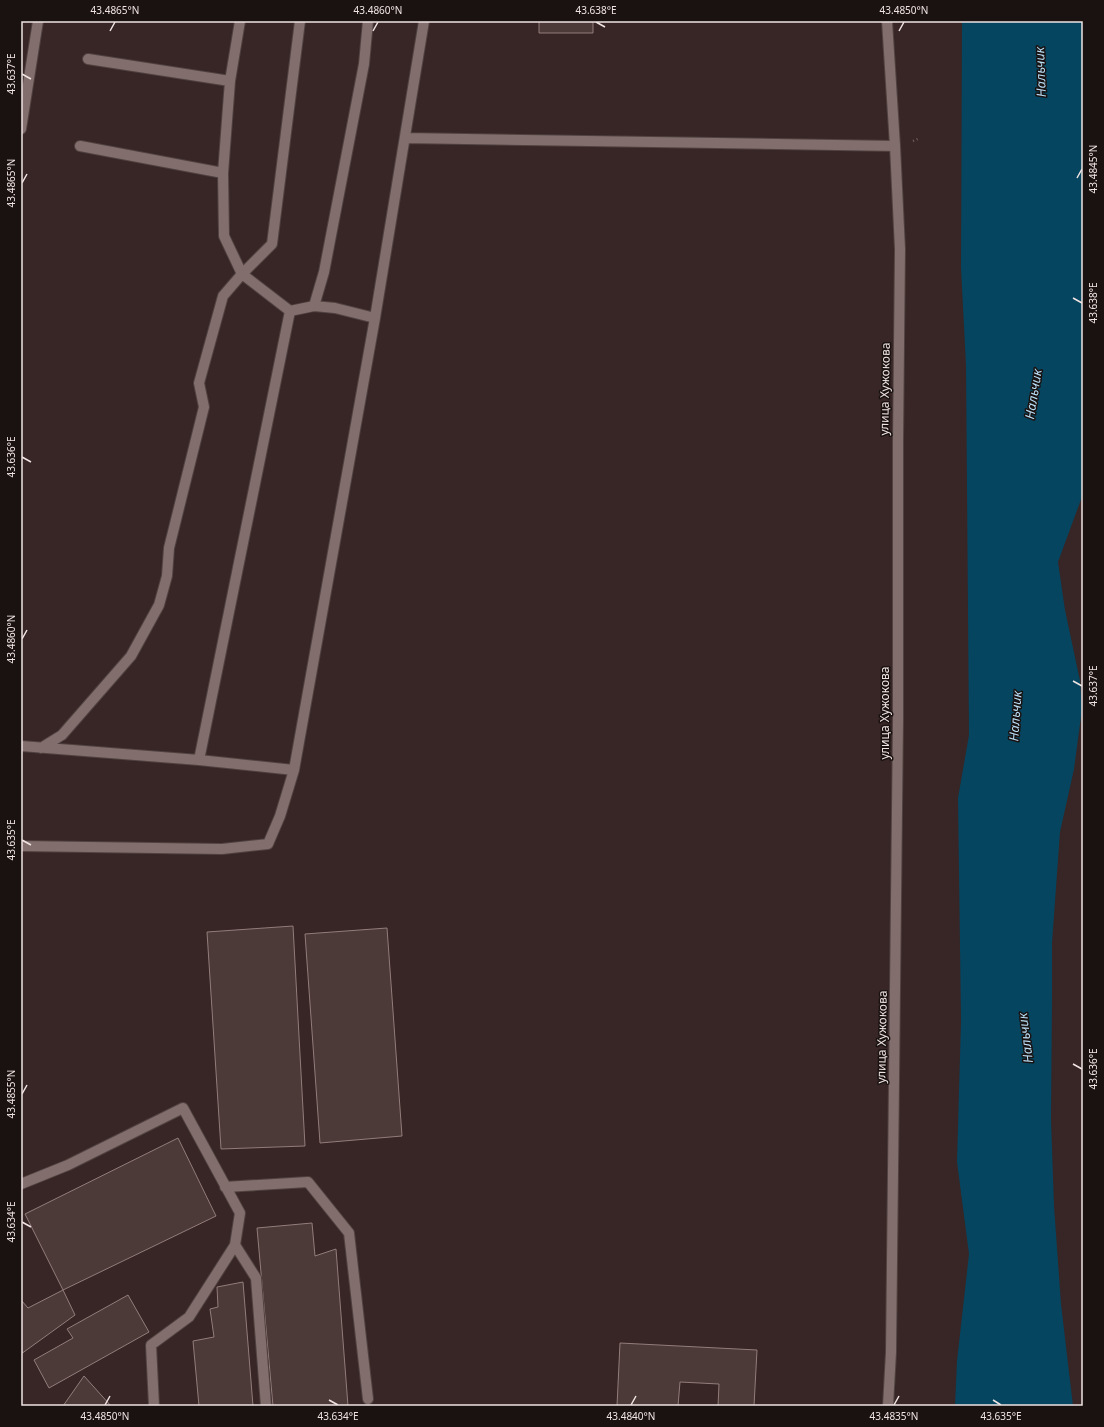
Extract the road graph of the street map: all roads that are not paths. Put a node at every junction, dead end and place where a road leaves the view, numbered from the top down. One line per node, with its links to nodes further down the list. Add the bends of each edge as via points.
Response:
1 (38, 21): 9 (street)
2 (240, 21): 8 (street)
3 (300, 21): 14 (street, via 272,244)
4 (368, 21): 15 (street, via 364,64 324,272)
5 (424, 21): 10 (street)
6 (887, 21): 12 (street, улица Хужокова)
7 (88, 59): 8 (street)
8 (230, 81): 13 (street)
9 (21, 129)
10 (405, 138): 12 (street); 17 (street)
11 (80, 146): 13 (street)
12 (895, 146): 29 (street, улица Хужокова, via 900,249 898,720 891,1352)
13 (222, 173): 14 (street, via 224,236)
14 (242, 274): 16 (street); 19 (street, via 223,296 199,383 204,407 169,548 167,576 159,605 131,656 62,735)
15 (314, 306): 16 (street); 17 (street, via 335,308)
16 (290, 311): 20 (street)
17 (376, 318): 21 (street)
18 (21, 746): 19 (street)
19 (41, 748): 20 (street)
20 (199, 760): 21 (street)
21 (294, 770): 22 (street, via 280,816 268,844 222,849)
22 (21, 846)
23 (21, 1184): 24 (street, via 68,1165 182,1108)
24 (225, 1187): 25 (street, via 240,1213); 26 (street, via 308,1182 349,1233)
25 (234, 1245): 27 (street, via 188,1317 151,1346); 28 (street, via 256,1278)
26 (368, 1399)
27 (154, 1406)
28 (266, 1406)
29 (888, 1406)

